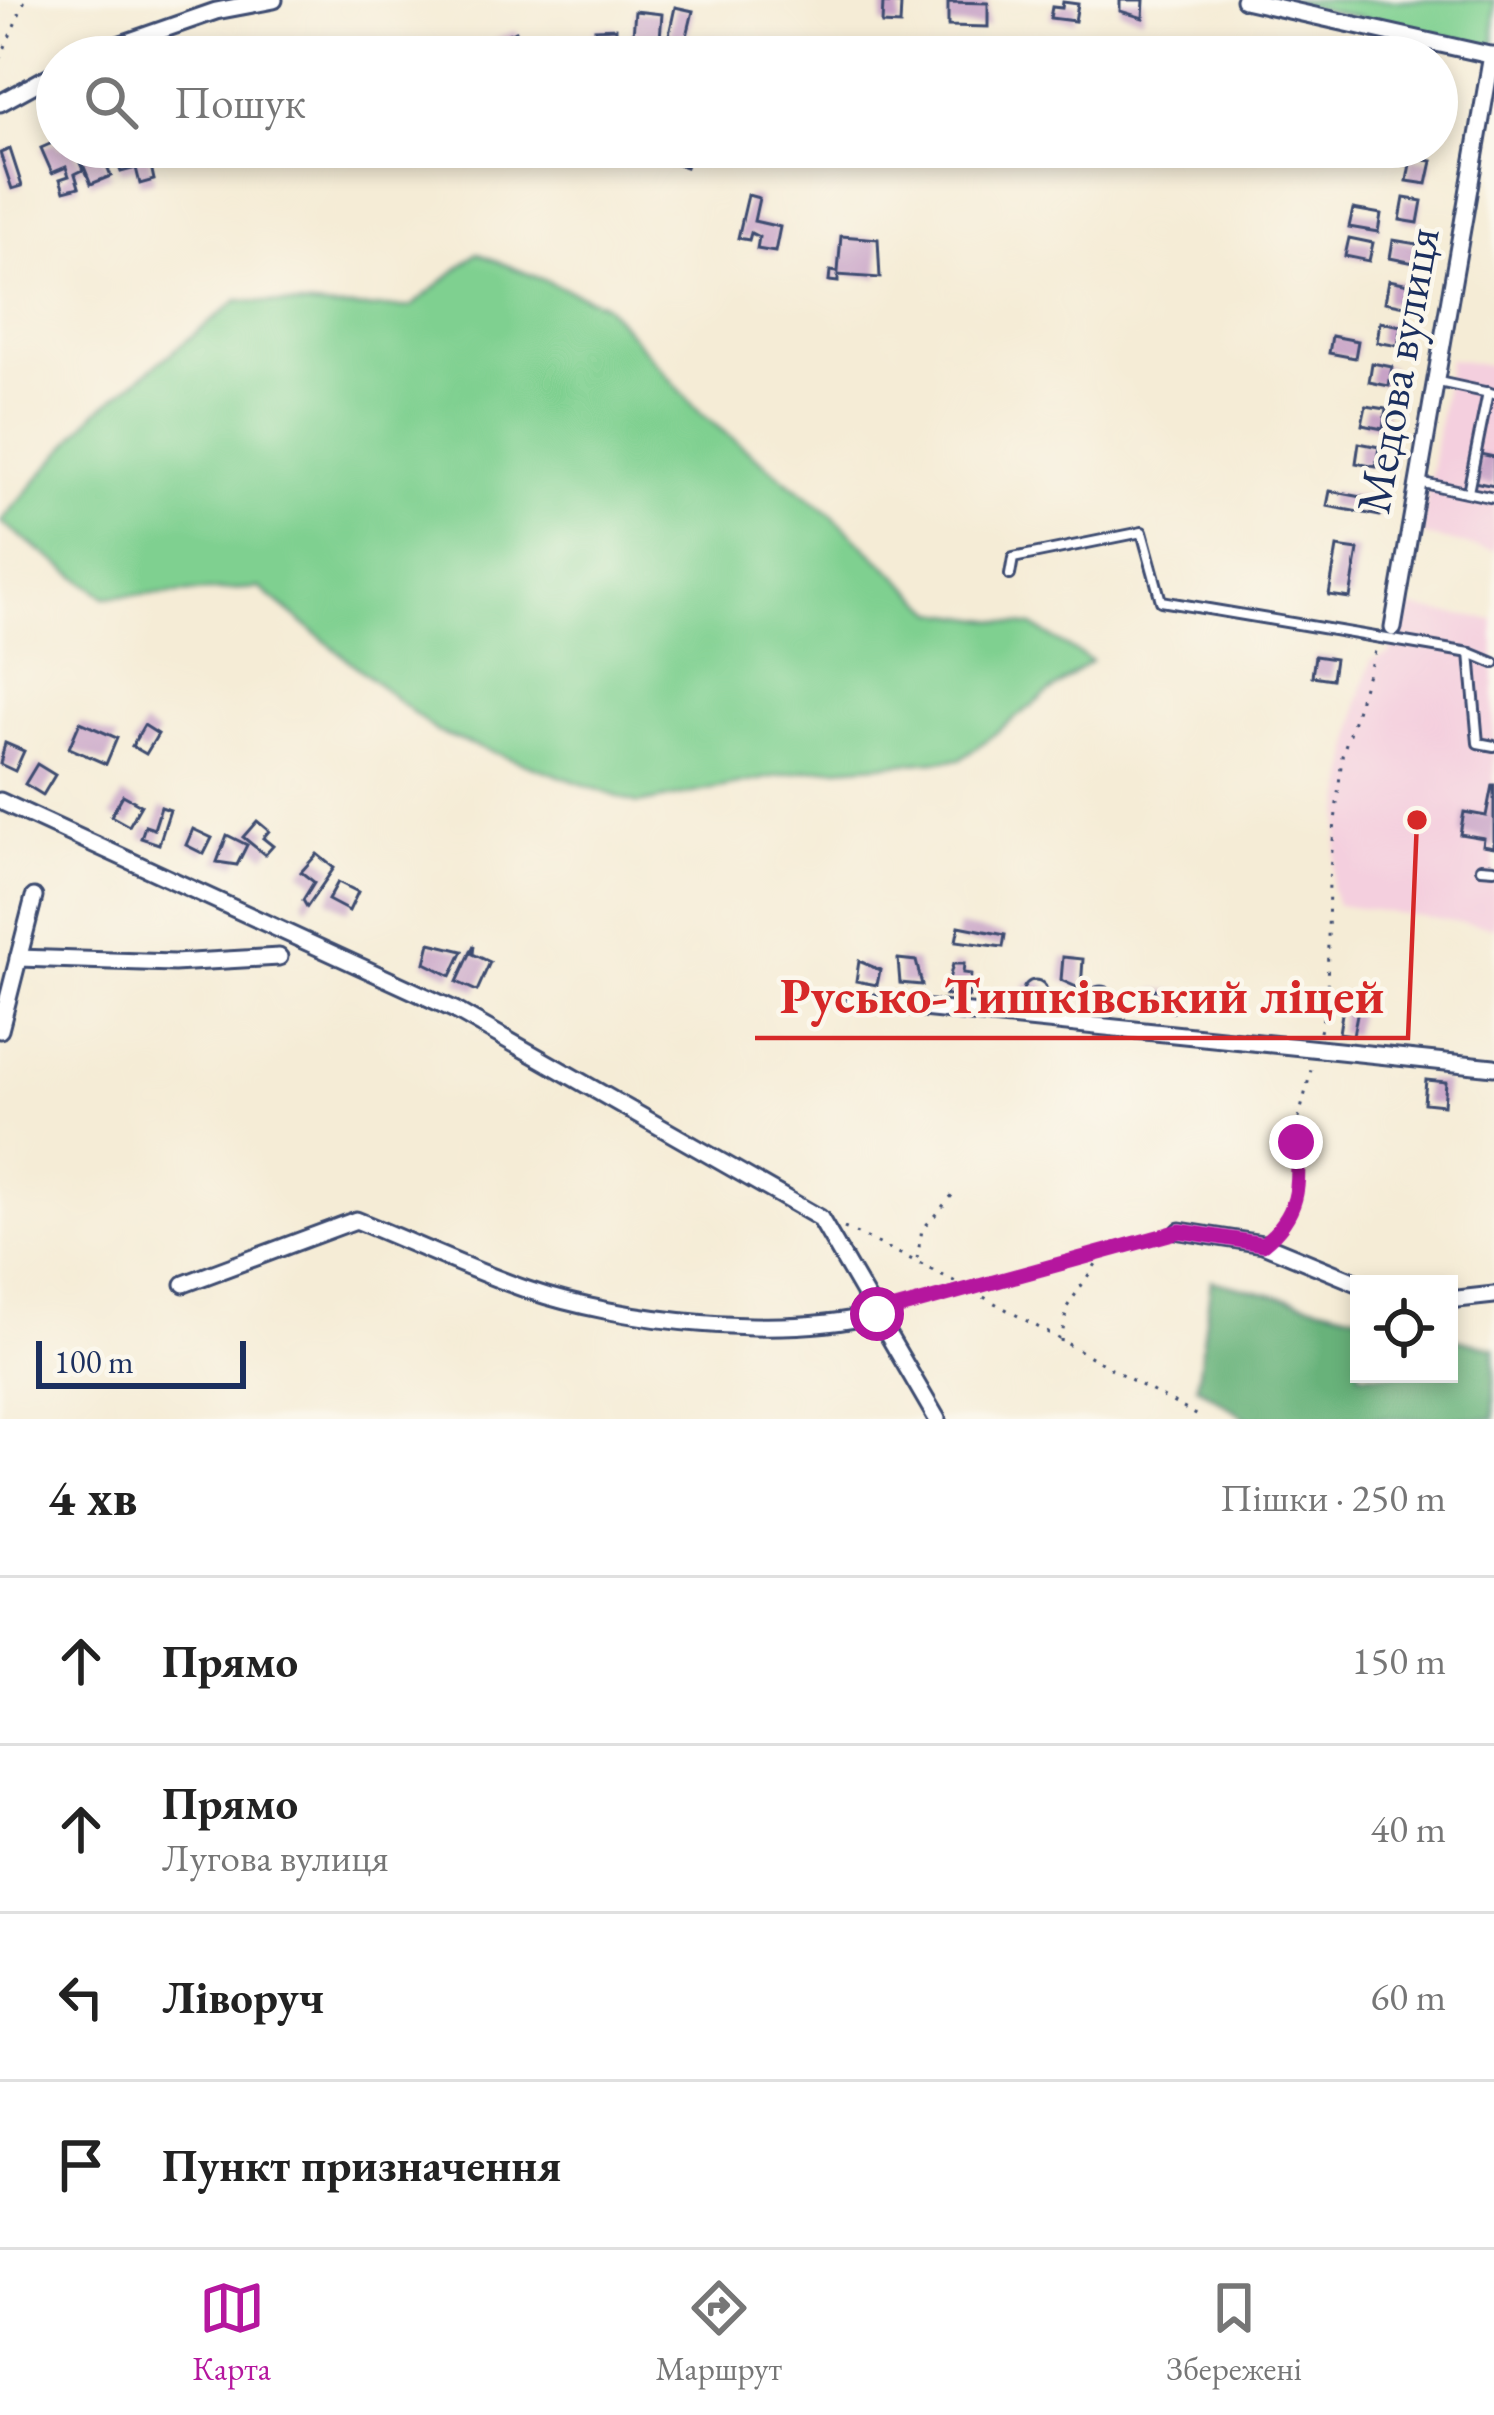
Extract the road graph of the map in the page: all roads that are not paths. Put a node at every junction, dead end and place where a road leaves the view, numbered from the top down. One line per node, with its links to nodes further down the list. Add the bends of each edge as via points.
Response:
1 (274, 0): 3 (street)
2 (1244, 0): 4 (street)
3 (144, 36)
4 (1404, 36)
5 (1458, 48): 6 (street)
6 (1493, 56): 9 (street, Медова вулиця)
7 (36, 83): 8 (street)
8 (0, 103)
9 (1432, 380): 10 (lane); 11 (street, Медова вулиця)
10 (1491, 393): 12 (lane)
11 (1416, 482): 12 (lane); 15 (street, Медова вулиця)
12 (1468, 493): 13 (lane)
13 (1494, 498)
14 (1010, 574): 15 (lane, via 1013,558 1142,532 1161,601)
15 (1388, 634): 16 (lane)
16 (1470, 653): 17 (lane); 18 (lane, via 1478,743)
17 (1494, 663)
18 (1494, 746)
19 (0, 801): 33 (street, via 454,1010 820,1218)
20 (1481, 868): 21 (lane)
21 (1494, 869)
22 (34, 897): 24 (street)
23 (279, 957): 24 (street)
24 (18, 958): 26 (street)
25 (854, 1001): 27 (street)
26 (0, 1030)
27 (1494, 1067)
28 (1180, 1231): 29 (street, via 1263,1244)
29 (1350, 1280)
30 (184, 1284): 33 (street, via 356,1220 532,1292 692,1324 848,1322)
31 (1494, 1295): 32 (street)
32 (1458, 1299)
33 (877, 1314): 34 (street)
34 (937, 1419)

